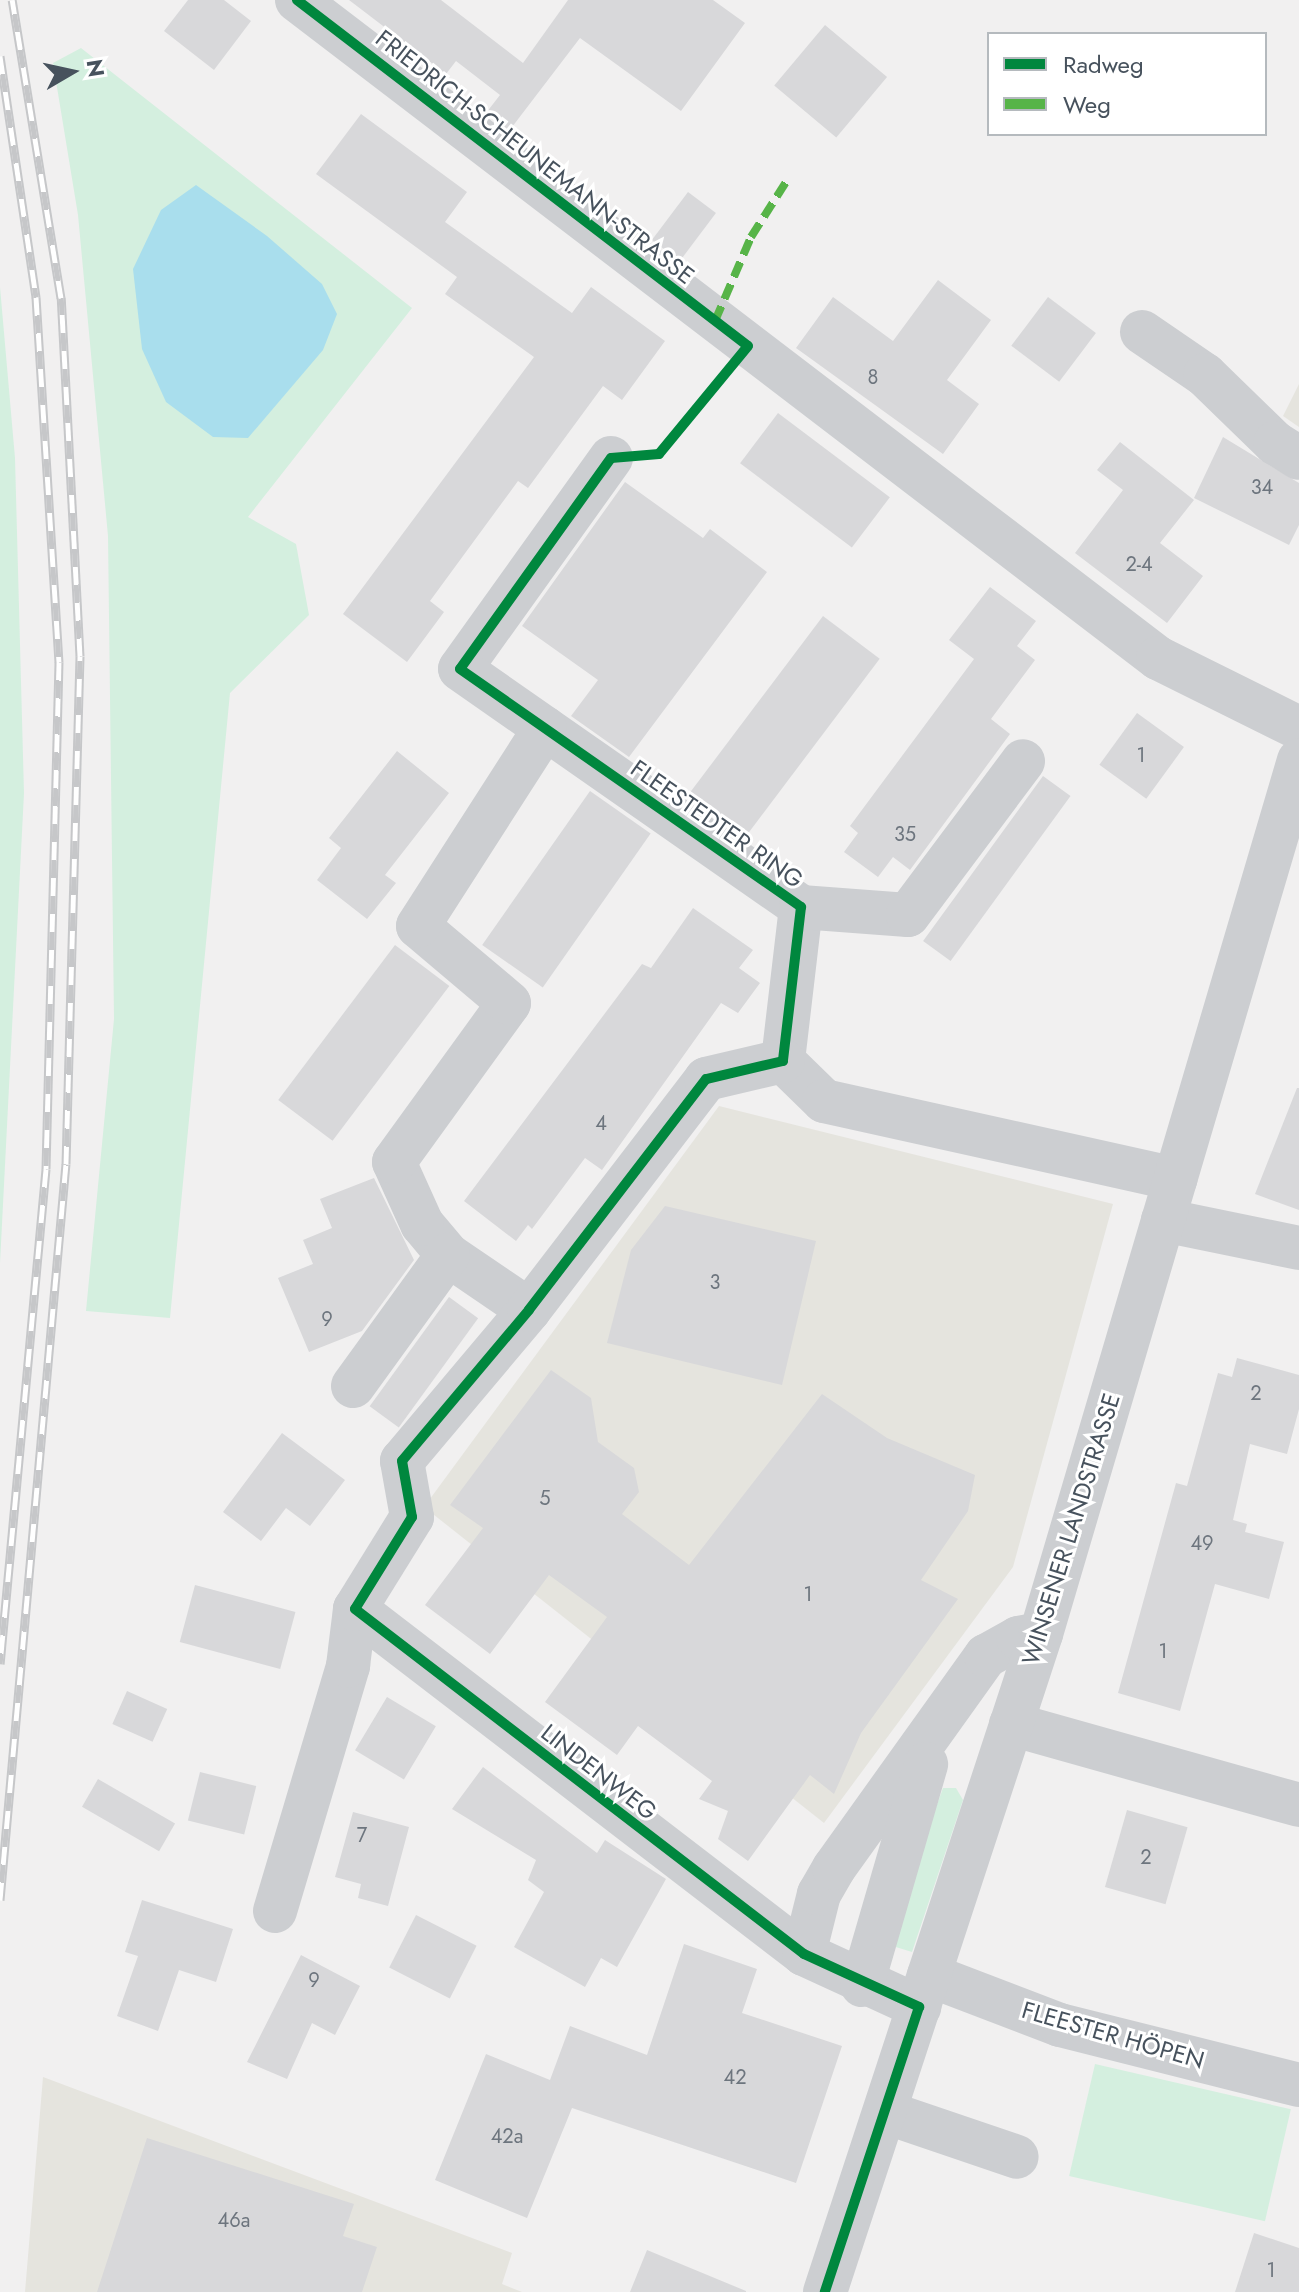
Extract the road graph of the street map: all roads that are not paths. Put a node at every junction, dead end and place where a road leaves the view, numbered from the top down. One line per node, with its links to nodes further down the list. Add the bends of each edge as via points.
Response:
1 (297, 0): 6 (street, FRIEDRICH-SCHEUNEMANN-STRASSE, via 1158,658)
2 (1142, 332): 4 (street, via 1205,375 1275,443)
3 (611, 458): 5 (street, FLEESTEDTER RING, via 460,669)
4 (1299, 458)
5 (545, 728): 9 (street, FLEESTEDTER RING); 14 (street, via 418,926 509,1003 394,1162 422,1224)
6 (1299, 728)
7 (1299, 760): 11 (street, WINSENER LANDSTRASSE)
8 (1023, 761): 9 (street, FLEESTEDTER RING, via 908,915)
9 (801, 907): 10 (street, FLEESTEDTER RING)
10 (783, 1061): 11 (street, via 824,1101); 15 (street, via 706,1079)
11 (1175, 1179): 12 (street, WINSENER LANDSTRASSE)
12 (1163, 1220): 13 (street); 18 (street, WINSENER LANDSTRASSE)
13 (1299, 1248)
14 (448, 1255): 15 (street); 16 (street)
15 (529, 1310): 17 (street, via 402,1461 412,1517)
16 (353, 1386)
17 (355, 1609): 22 (street, via 348,1666); 23 (street, LINDENWEG)
18 (1041, 1634): 19 (street, via 1018,1638 986,1656); 20 (street, WINSENER LANDSTRASSE)
19 (940, 1724): 20 (street); 23 (street, via 834,1868 819,1894); 24 (street)
20 (1008, 1735): 21 (street); 25 (street, WINSENER LANDSTRASSE)
21 (1299, 1805)
22 (275, 1911)
23 (804, 1954): 24 (street, LINDENWEG)
24 (862, 1985): 25 (street, LINDENWEG)
25 (924, 1991): 26 (street, FLEESTER HÖPEN); 27 (street, WINSENER LANDSTRASSE)
26 (1295, 2084)
27 (885, 2112): 28 (street); 29 (street, WINSENER LANDSTRASSE)
28 (1017, 2157)
29 (825, 2292)

